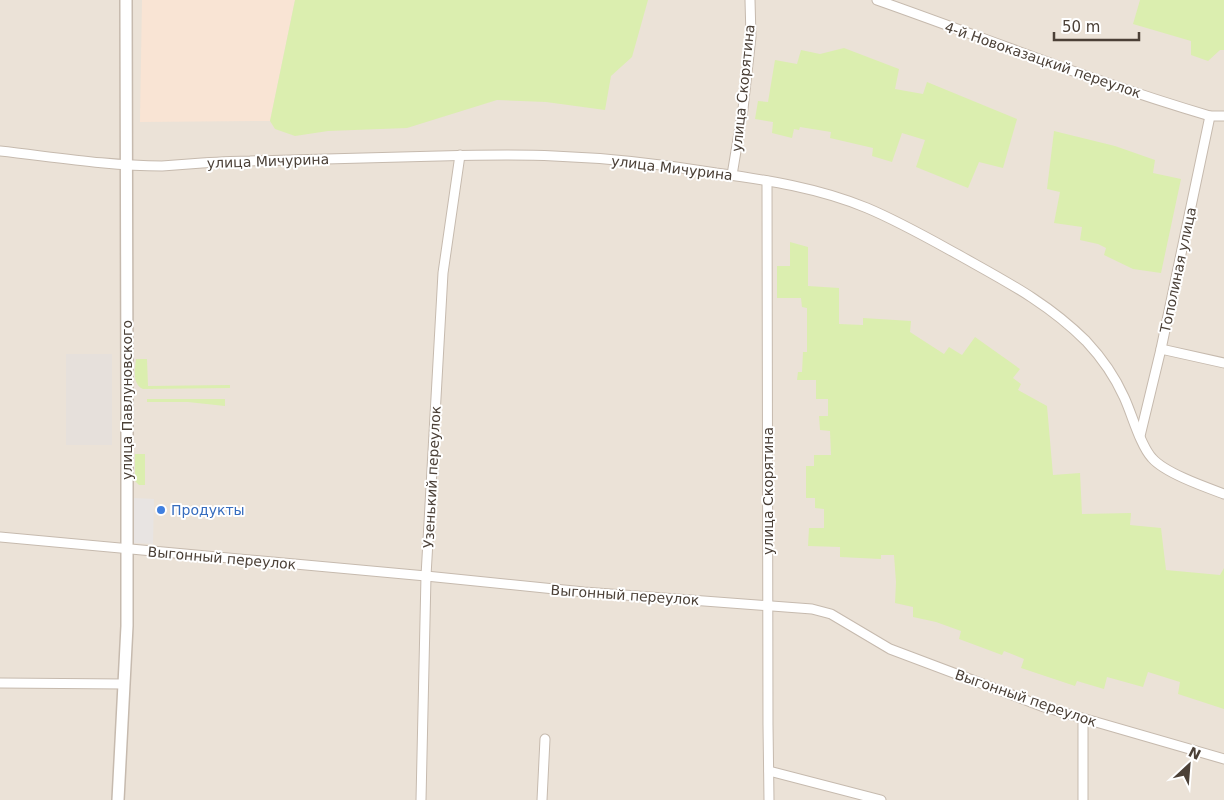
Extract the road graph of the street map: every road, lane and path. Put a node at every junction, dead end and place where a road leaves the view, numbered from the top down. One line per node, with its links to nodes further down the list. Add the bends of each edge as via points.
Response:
1 (126, 0): 8 (street, улица Павлуновского)
2 (750, 0): 9 (street, улица Скорятина, via 751,38 744,109)
3 (876, 0): 4 (street, 4-й Новоказацкий переулок, via 1053,65)
4 (1210, 116): 5 (street); 11 (street, Тополиная улица)
5 (1224, 116)
6 (0, 151): 8 (street, улица Мичурина)
7 (460, 155): 8 (street, улица Мичурина); 9 (street, улица Мичурина, via 605,159); 17 (street, Узенький переулок, via 443,273)
8 (126, 165): 16 (street, улица Павлуновского)
9 (732, 175): 10 (street, улица Мичурина)
10 (767, 181): 13 (street, улица Мичурина, via 834,196 867,208 1044,304 1102,360 1124,395); 18 (street, улица Скорятина)
11 (1161, 349): 12 (street); 13 (street, Тополиная улица)
12 (1224, 363)
13 (1140, 436): 14 (street, улица Мичурина, via 1146,451 1163,468)
14 (1224, 494)
15 (0, 537): 16 (street, Выгонный переулок)
16 (127, 549): 17 (street, Выгонный переулок); 20 (street, улица Павлуновского)
17 (426, 576): 18 (street, Выгонный переулок, via 584,592); 26 (street, Узенький переулок)
18 (768, 605): 21 (street, Выгонный переулок, via 822,611 890,648); 24 (street, улица Скорятина)
19 (0, 684): 20 (street)
20 (124, 684): 25 (street, улица Павлуновского)
21 (1083, 719): 23 (street, Выгонный переулок); 30 (street)
22 (545, 739): 27 (street)
23 (1224, 759)
24 (769, 772): 28 (street, улица Скорятина); 29 (street)
25 (118, 800)
26 (421, 800)
27 (542, 800)
28 (769, 800)
29 (880, 800)
30 (1083, 800)

